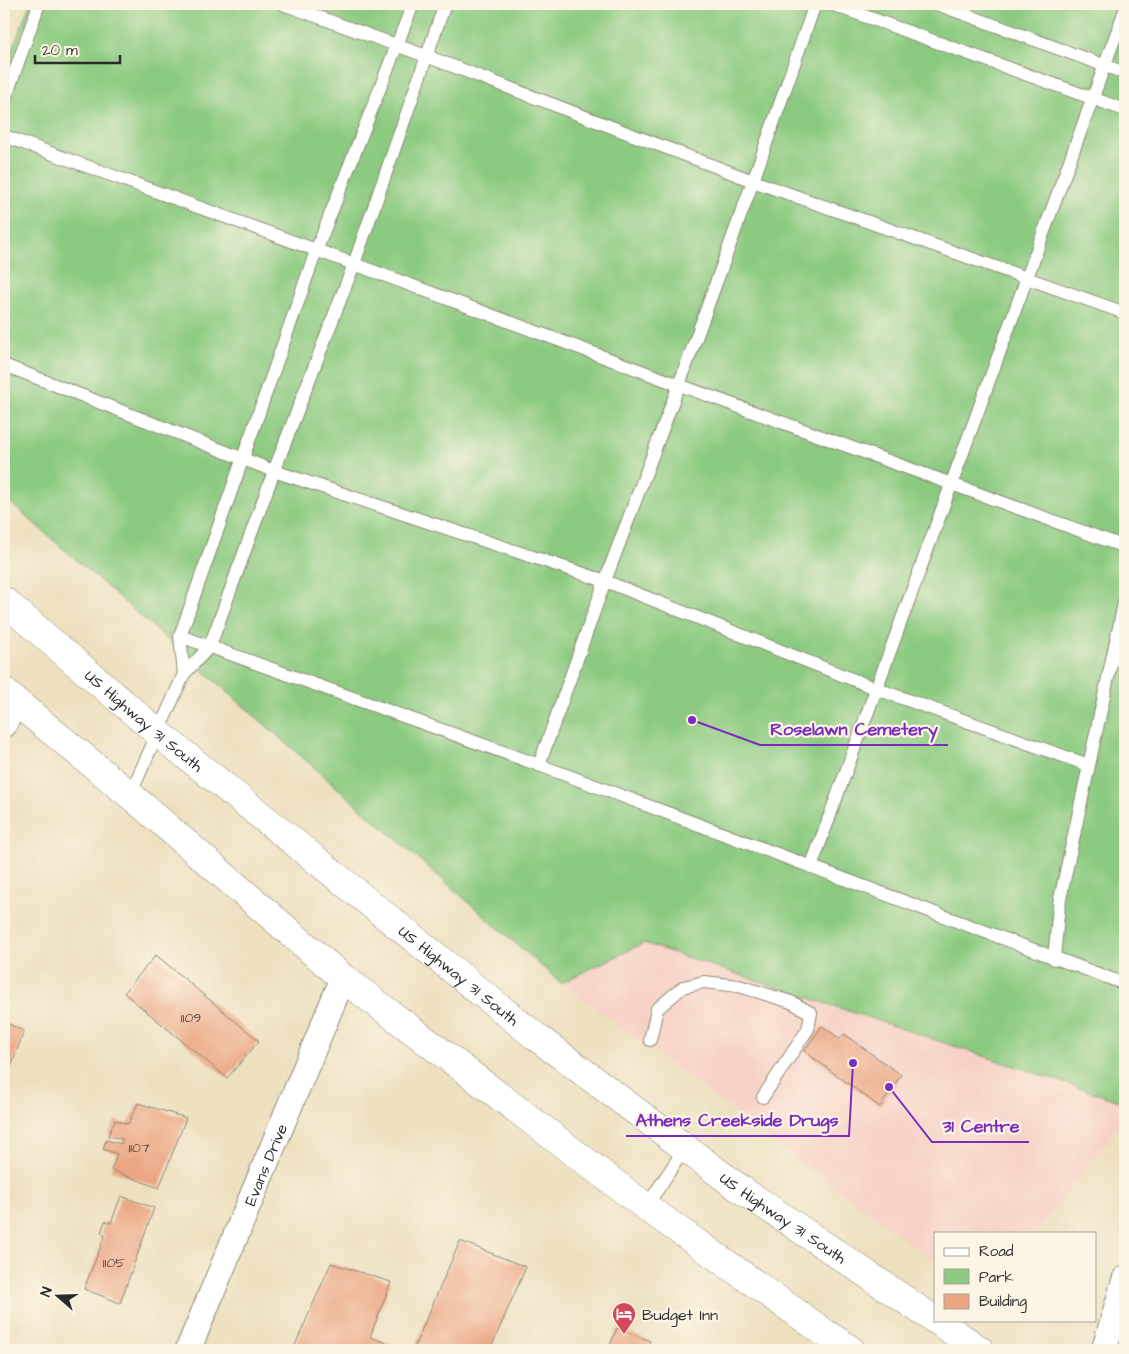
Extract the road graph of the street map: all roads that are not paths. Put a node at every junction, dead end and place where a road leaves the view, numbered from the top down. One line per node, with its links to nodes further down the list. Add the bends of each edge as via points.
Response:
1 (38, 4): 14 (lane)
2 (284, 4): 9 (lane)
3 (412, 4): 9 (lane)
4 (445, 4): 10 (lane)
5 (815, 4): 17 (lane)
6 (831, 4): 13 (lane)
7 (937, 4): 11 (lane)
8 (1125, 10): 11 (lane)
9 (397, 46): 10 (lane); 18 (lane)
10 (426, 56): 17 (lane); 19 (lane)
11 (1105, 66): 12 (lane); 13 (lane)
12 (1125, 73)
13 (1093, 97): 15 (lane); 20 (lane)
14 (4, 102)
15 (1125, 110)
16 (4, 136): 18 (lane)
17 (753, 181): 20 (lane); 23 (lane)
18 (316, 250): 19 (lane); 24 (lane)
19 (354, 264): 23 (lane); 25 (lane)
20 (1027, 278): 21 (lane); 26 (lane)
21 (1125, 313)
22 (4, 365): 24 (lane)
23 (679, 386): 26 (lane); 28 (lane)
24 (242, 458): 25 (lane); 31 (lane)
25 (274, 471): 28 (lane); 32 (lane)
26 (952, 484): 27 (lane); 34 (lane)
27 (1125, 547)
28 (604, 581): 34 (lane); 37 (lane)
29 (1125, 599): 38 (lane)
30 (4, 601): 36 (main road, US Highway 31 South)
31 (180, 636): 32 (lane); 33 (lane)
32 (210, 646): 33 (lane); 37 (lane)
33 (184, 674): 36 (lane)
34 (877, 689): 38 (lane); 40 (lane)
35 (8, 706): 39 (main road)
36 (158, 733): 39 (lane); 46 (main road, US Highway 31 South, via 535,1036)
37 (539, 765): 40 (lane)
38 (1088, 765): 41 (lane, via 1059,904)
39 (130, 795): 42 (main road)
40 (812, 867): 41 (lane)
41 (1054, 959): 43 (lane)
42 (344, 978): 47 (main road); 51 (street, Evans Drive)
43 (1125, 984)
44 (650, 1040): 45 (lane, via 657,1009 683,987 704,982 739,986 791,1002 811,1013 808,1029)
45 (763, 1096)
46 (685, 1148): 47 (lane); 49 (main road, US Highway 31 South)
47 (646, 1208): 52 (main road)
48 (1125, 1279): 54 (street)
49 (934, 1319)
50 (939, 1322): 53 (main road, US Highway 31 South)
51 (188, 1350)
52 (852, 1350)
53 (980, 1350)
54 (1104, 1350)

